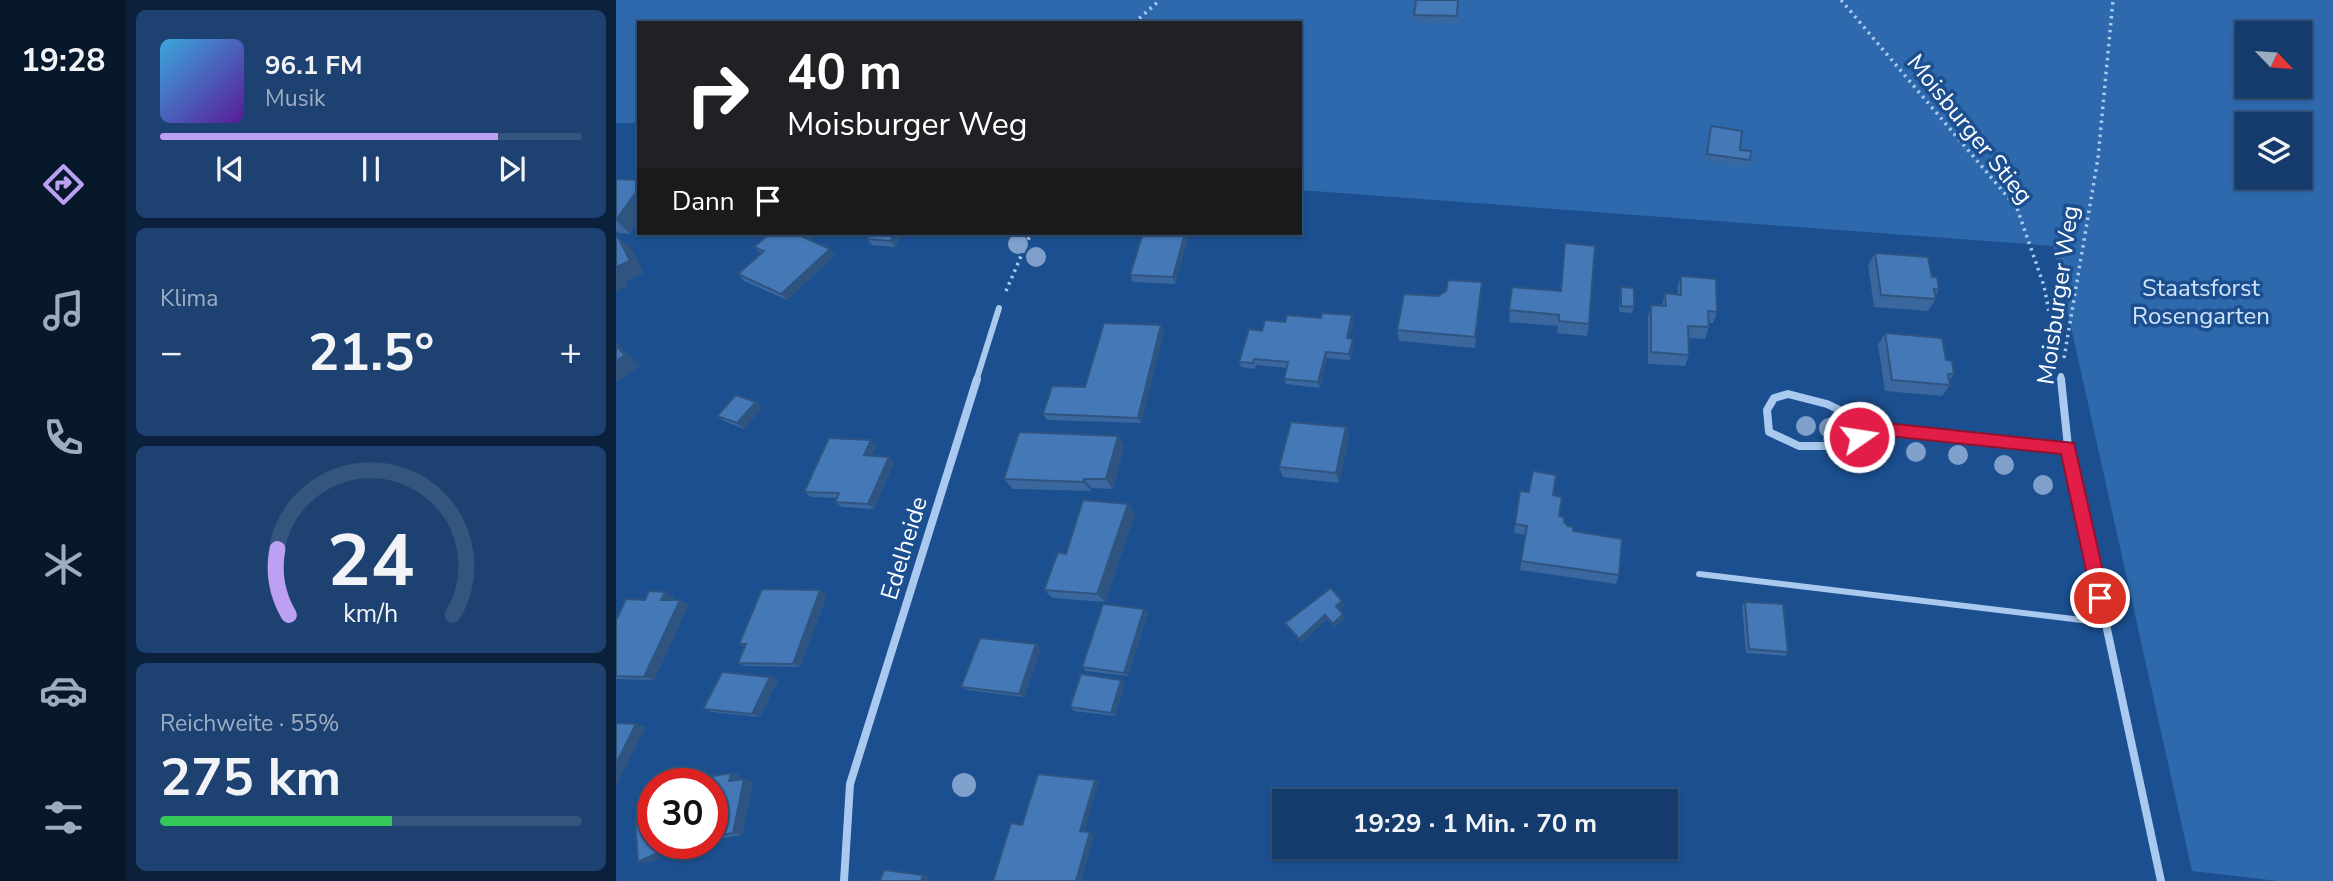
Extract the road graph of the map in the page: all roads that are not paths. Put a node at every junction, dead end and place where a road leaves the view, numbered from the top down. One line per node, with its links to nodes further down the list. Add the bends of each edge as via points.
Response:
1 (999, 308): 7 (street, Edelheide, via 850,784)
2 (2062, 376): 4 (street, Moisburger Weg)
3 (1877, 428): 3 (street, via 1840,446 1799,446 1769,432 1765,416 1772,400 1785,393 1834,405); 4 (street)
4 (2068, 447): 6 (street, Moisburger Weg)
5 (1699, 574): 6 (lane)
6 (2106, 623): 8 (street, Moisburger Weg)
7 (844, 881)
8 (2161, 881)

